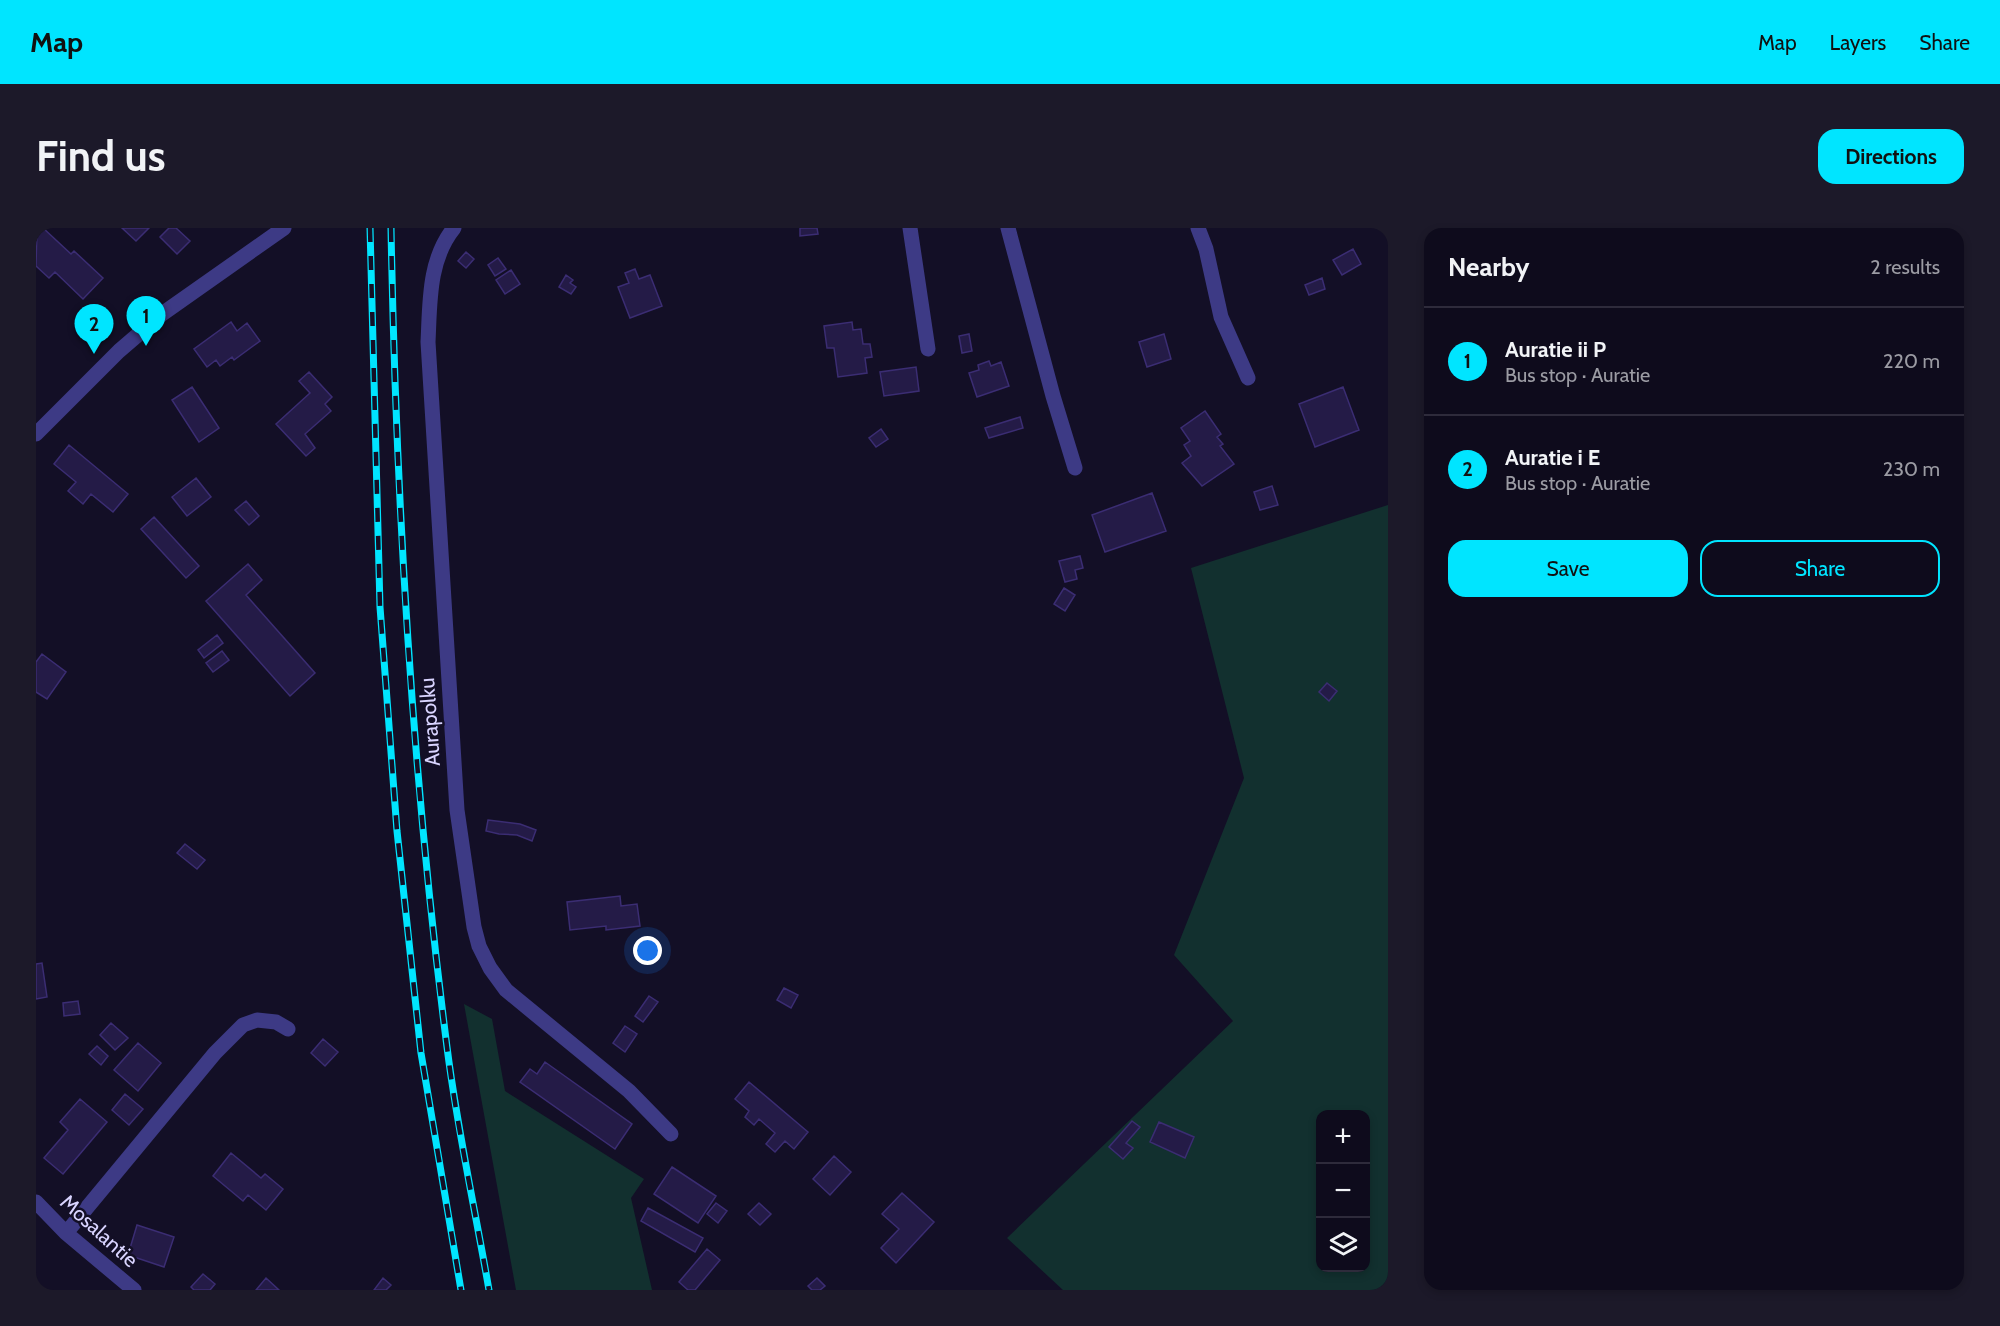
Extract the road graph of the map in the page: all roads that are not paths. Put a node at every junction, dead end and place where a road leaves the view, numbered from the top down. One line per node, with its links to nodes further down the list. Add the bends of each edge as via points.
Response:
1 (284, 228): 8 (street, via 162,314)
2 (454, 228): 11 (street, Aurapolku, via 438,254 433,276 429,366 457,810 474,927 490,968 506,990 629,1091)
3 (910, 228): 6 (street)
4 (1008, 228): 9 (street)
5 (1198, 228): 7 (street, via 1221,317)
6 (928, 349)
7 (1248, 378)
8 (36, 434)
9 (1075, 468)
10 (288, 1029): 13 (street, via 276,1022 257,1020 243,1025 215,1053)
11 (671, 1134)
12 (36, 1202): 13 (street, Mosalantie)
13 (66, 1233): 14 (street, Mosalantie)
14 (134, 1290)

